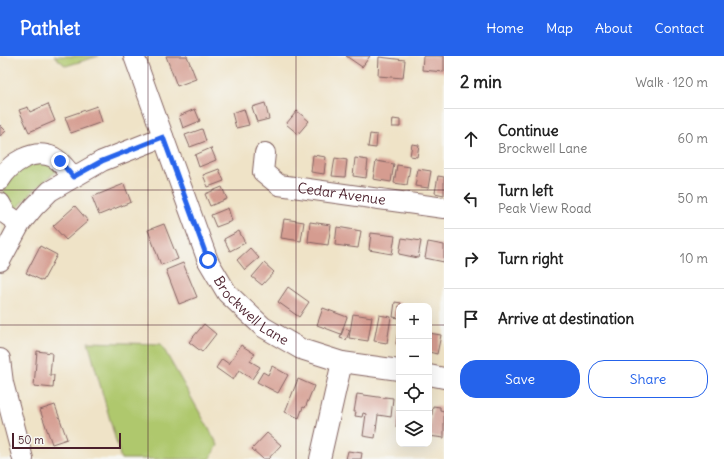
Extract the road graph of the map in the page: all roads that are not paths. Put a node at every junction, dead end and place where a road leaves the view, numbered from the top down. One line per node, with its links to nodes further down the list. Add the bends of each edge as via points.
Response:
1 (134, 56): 2 (street, Brockwell Lane)
2 (163, 137): 4 (street, via 102,161); 11 (street, Brockwell Lane, via 208,260 227,293 263,327 301,349)
3 (265, 153): 7 (street, Cedar Avenue, via 263,172 279,185)
4 (73, 177): 5 (street, via 60,161 52,156 42,155 19,160); 8 (street, via 50,190)
5 (0, 180)
6 (0, 203): 8 (street, via 6,214)
7 (444, 208)
8 (20, 224): 9 (street)
9 (0, 261)
10 (0, 359): 15 (street, via 3,383)
11 (342, 362): 12 (street, Brockwell Lane); 16 (street)
12 (396, 370)
13 (432, 376): 14 (street)
14 (444, 378)
15 (23, 459)
16 (320, 459)

